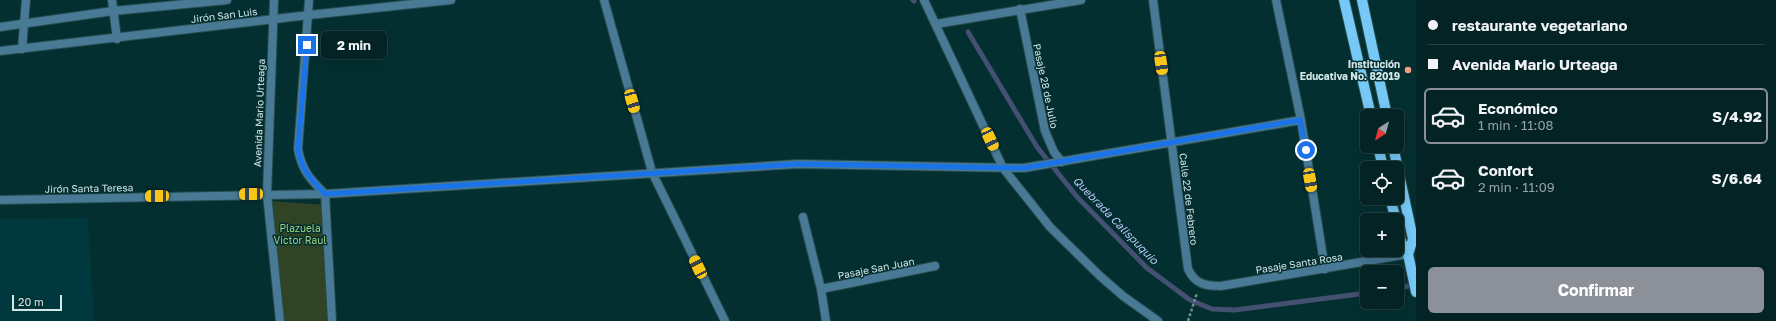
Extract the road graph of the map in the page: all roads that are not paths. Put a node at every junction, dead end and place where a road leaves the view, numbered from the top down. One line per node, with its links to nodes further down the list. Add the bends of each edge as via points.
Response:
1 (26, 0): 18 (street)
2 (112, 0): 15 (street)
3 (227, 0): 15 (street, Jirón San Luis)
4 (274, 0): 17 (street, Avenida Mario Urteaga)
5 (309, 0): 16 (street)
6 (451, 0): 16 (street, Jirón San Luis)
7 (604, 0): 31 (street)
8 (924, 0): 19 (street)
9 (1081, 0): 14 (street)
10 (1153, 0): 27 (street, Calle 22 de Febrero)
11 (1276, 0): 26 (street)
12 (1344, 0): 24 (main road)
13 (1362, 0): 25 (main road)
14 (1020, 10): 19 (street); 29 (street, Pasaje 28 de Julio, via 1045,131 1054,152)
15 (113, 11): 18 (street, Jirón San Luis); 21 (street)
16 (309, 15): 17 (street, Jirón San Luis); 33 (street, via 298,149 305,173)
17 (272, 20): 21 (street, Jirón San Luis); 32 (street, Avenida Mario Urteaga)
18 (24, 24): 20 (street, Jirón San Luis); 22 (street)
19 (936, 24): 30 (street)
20 (0, 27)
21 (117, 39): 22 (street, Jirón San Luis)
22 (22, 49): 23 (street, Jirón San Luis)
23 (0, 51)
24 (1369, 109)
25 (1385, 109)
26 (1300, 120): 27 (street, Jirón Santa Teresa); 39 (street)
27 (1172, 141): 29 (street, Jirón Santa Teresa); 40 (street, Calle 22 de Febrero, via 1188,269)
28 (1395, 153): 37 (main road, via 1413,239)
29 (1062, 162): 30 (street, Jirón Santa Teresa, via 1039,167)
30 (1003, 168): 31 (street, Jirón Santa Teresa, via 798,164); 43 (street, via 1050,227 1100,276)
31 (652, 172): 33 (street, Jirón Santa Teresa); 46 (street)
32 (267, 194): 33 (street, Jirón Santa Teresa); 34 (street, Jirón Santa Teresa); 44 (street, Avenida Mario Urteaga)
33 (325, 194): 45 (street)
34 (0, 200)
35 (803, 217): 41 (street)
36 (1404, 247): 37 (main road)
37 (1408, 254): 39 (street, Pasaje Santa Rosa); 42 (main road)
38 (935, 266): 41 (street, Pasaje San Juan)
39 (1325, 269): 40 (street, Pasaje Santa Rosa, via 1221,286 1208,286)
40 (1195, 279)
41 (821, 290): 47 (street)
42 (1416, 292)
43 (1155, 320)
44 (280, 321)
45 (332, 321)
46 (724, 321)
47 (826, 321)

